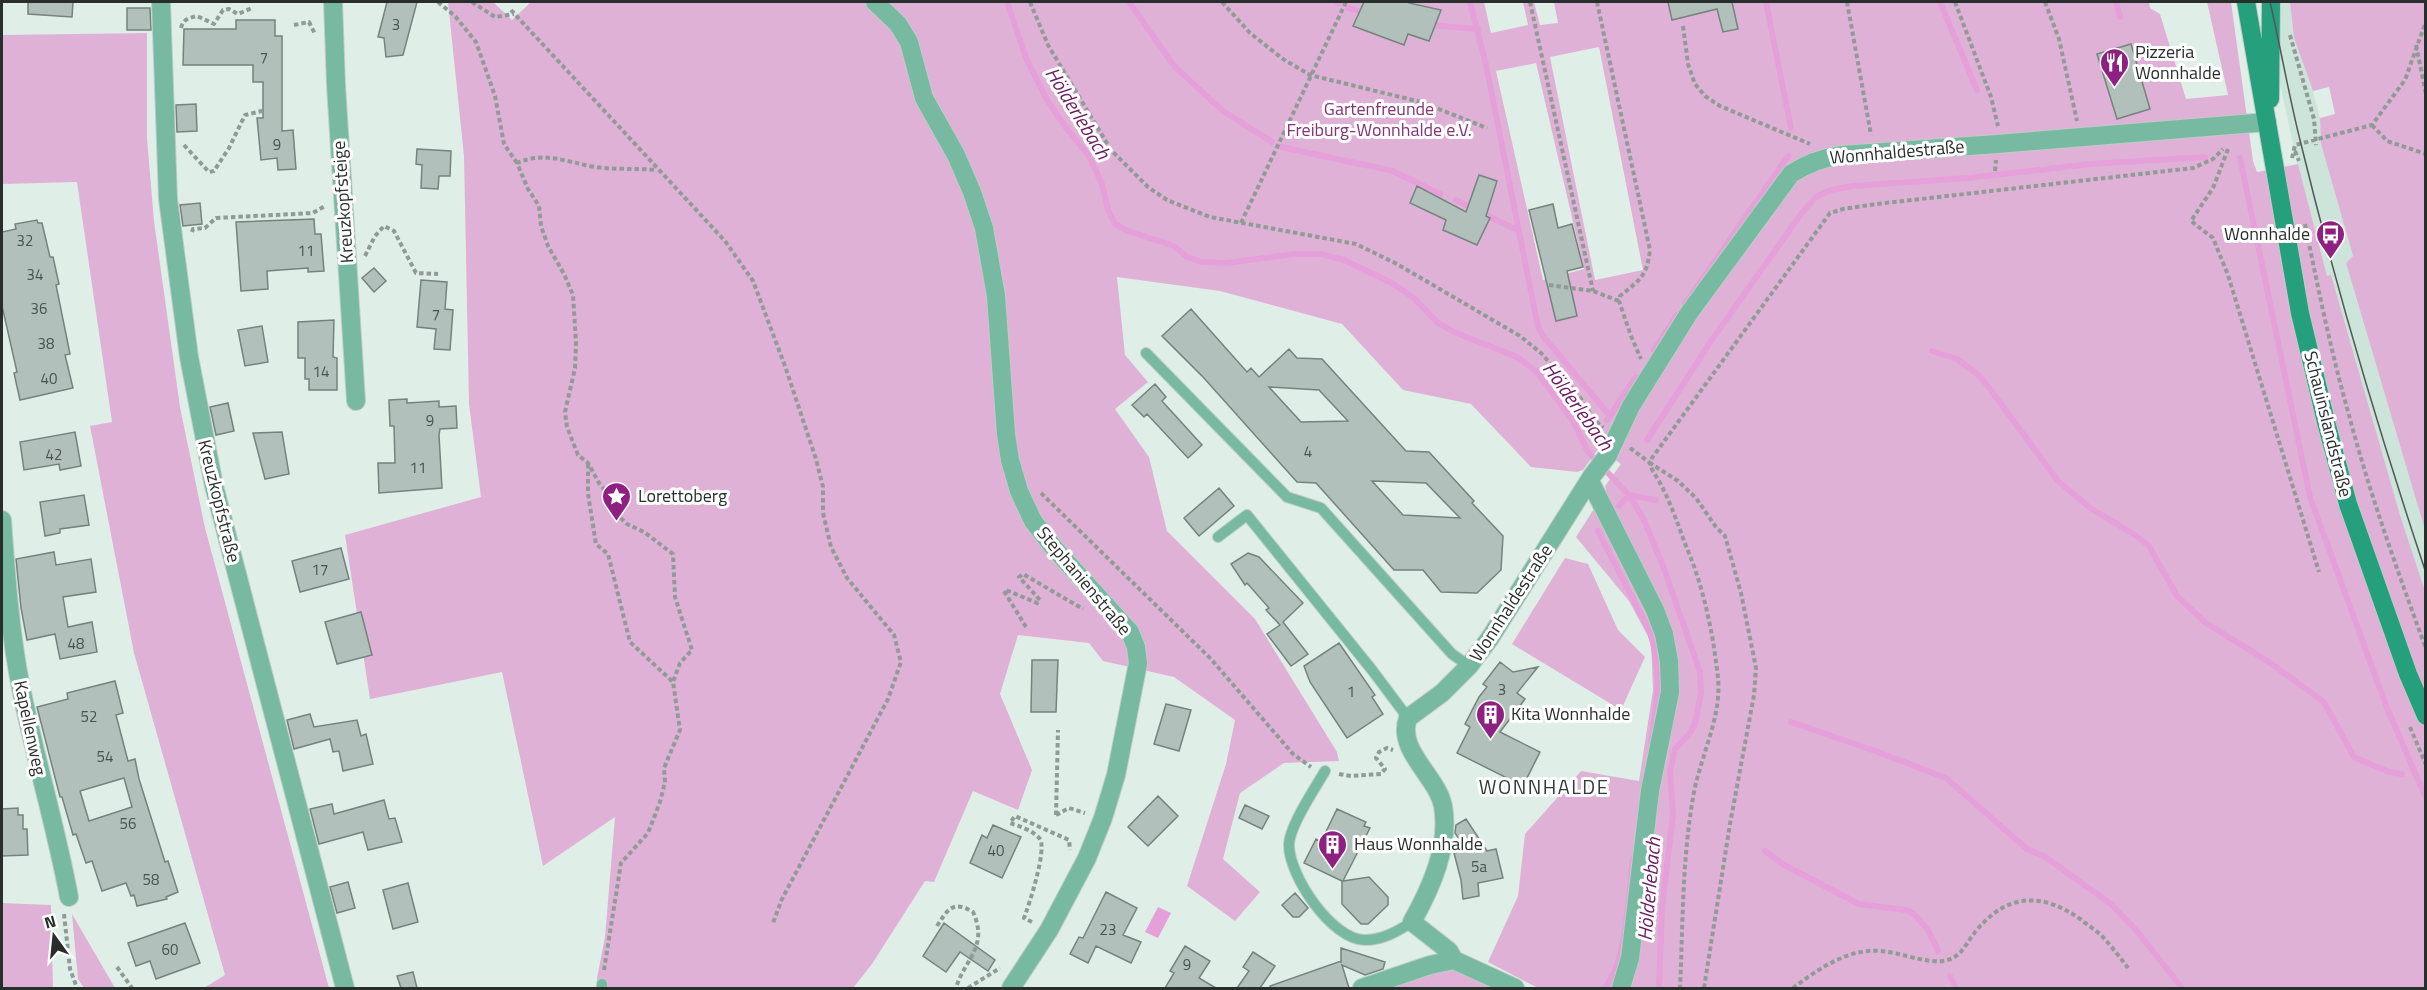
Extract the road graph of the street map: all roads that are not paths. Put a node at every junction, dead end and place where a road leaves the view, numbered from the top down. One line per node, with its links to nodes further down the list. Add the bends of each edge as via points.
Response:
1 (161, 2): 19 (street, Kreuzkopfstraße, via 168,199 198,409 214,486)
2 (333, 2): 8 (street, Kreuzkopfsteige)
3 (874, 2): 20 (street, Stephanienstraße, via 898,24 909,42 924,98 956,155 984,228 996,296 1006,434 1019,491 1033,520 1130,632 1136,647 1135,680 1103,818 1088,858 1050,930)
4 (2246, 2): 6 (main road, Schauinslandstraße)
5 (2271, 2): 6 (main road, Schauinslandstraße)
6 (2267, 122): 9 (street, Wonnhaldestraße, via 1822,158 1804,165 1781,185 1689,313 1655,367 1617,446); 13 (main road, Schauinslandstraße, via 2300,313 2326,422 2348,504)
7 (1146, 353): 12 (lane, via 1287,497 1321,508 1452,654)
8 (356, 401)
9 (1591, 478): 12 (street, Wonnhaldestraße, via 1491,638); 23 (street, via 1655,610 1669,661 1670,692 1650,791 1630,958)
10 (2, 520): 16 (street, Kapellenweg, via 20,685 61,855)
11 (1218, 537): 14 (lane, via 1247,515)
12 (1469, 666): 14 (street, Wonnhaldestraße, via 1442,693)
13 (2426, 716)
14 (1408, 718): 17 (street, via 1405,735 1435,785 1445,823 1436,870)
15 (1323, 770): 17 (lane, via 1289,843 1291,864 1298,879 1310,898 1349,936 1364,940 1380,938)
16 (66, 904)
17 (1412, 922): 18 (street, via 1449,951)
18 (1454, 960): 21 (street); 22 (street)
19 (345, 988)
20 (1011, 988)
21 (1362, 988)
22 (1515, 988)
23 (1621, 988)

